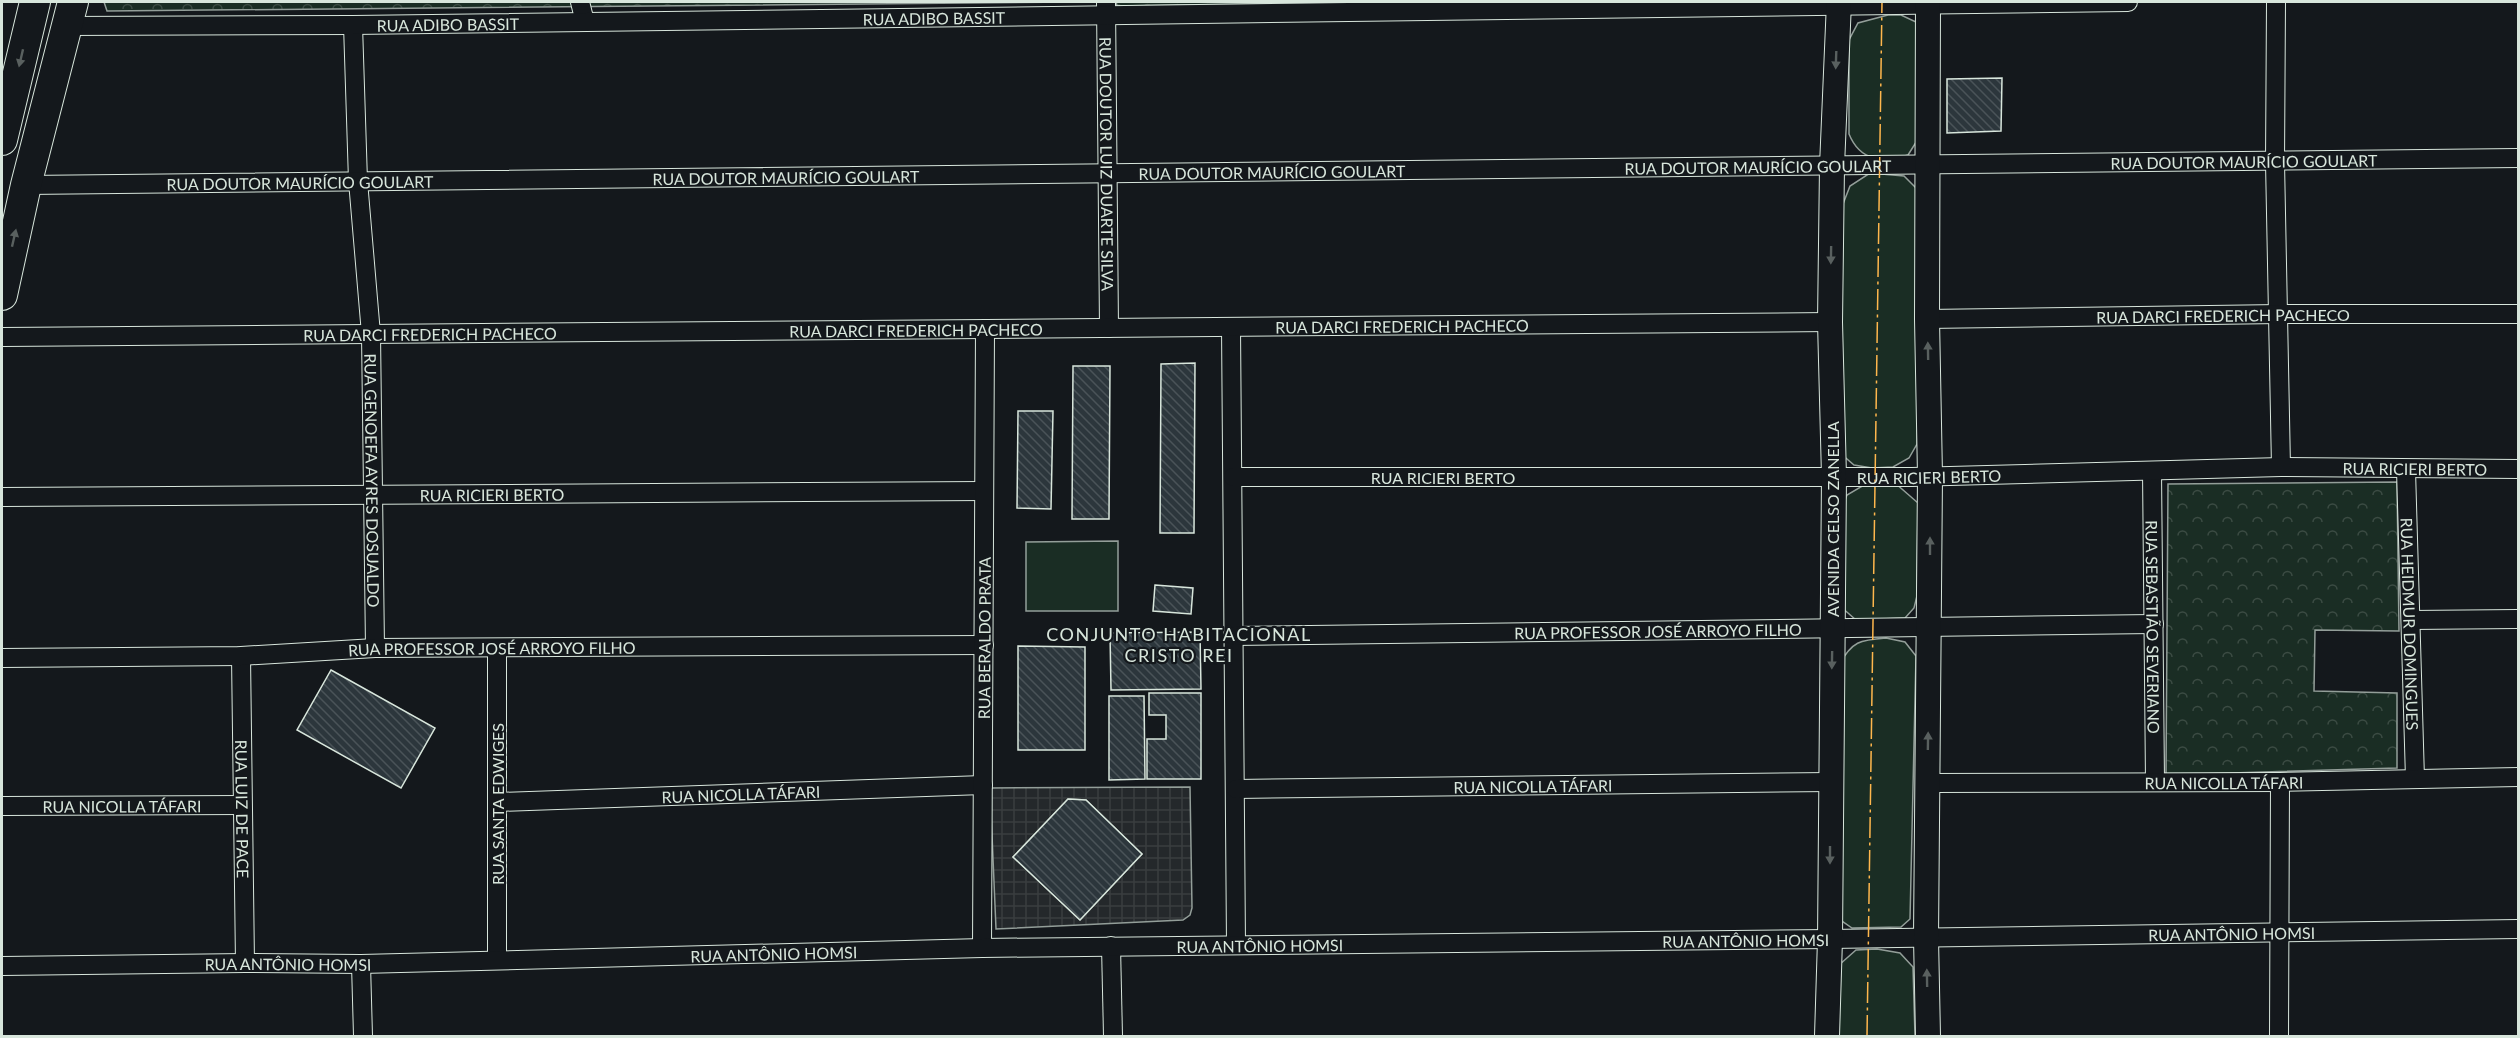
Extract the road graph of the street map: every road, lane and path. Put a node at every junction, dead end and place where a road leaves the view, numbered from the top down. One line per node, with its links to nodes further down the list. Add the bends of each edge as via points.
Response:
1 (35, 2): 11 (main road, one-way to 11)
2 (580, 2): 9 (street)
3 (2128, 2): 6 (street, RUA ADIBO BASSIT)
4 (2276, 2): 13 (street)
5 (1839, 3): 6 (street, RUA ADIBO BASSIT); 7 (street, RUA ADIBO BASSIT); 15 (street, AVENIDA CELSO ZANELLA, one-way to 15)
6 (1928, 3): 14 (street)
7 (1107, 8): 9 (street, RUA ADIBO BASSIT); 16 (street, RUA DOUTOR LUIZ DUARTE SILVA)
8 (69, 14): 10 (street, RUA ADIBO BASSIT); 18 (main road)
9 (585, 22): 10 (street, RUA ADIBO BASSIT)
10 (353, 25): 17 (street, RUA GENOEFA AYRES DOSUALDO)
11 (2, 140)
12 (2518, 158): 13 (street, RUA DOUTOR MAURÍCIO GOULART)
13 (2275, 162): 14 (street, RUA DOUTOR MAURÍCIO GOULART); 20 (street)
14 (1927, 165): 15 (street, RUA DOUTOR MAURÍCIO GOULART); 22 (street)
15 (1832, 166): 16 (street, RUA DOUTOR MAURÍCIO GOULART); 23 (street, AVENIDA CELSO ZANELLA, one-way to 23)
16 (1107, 174): 17 (street, RUA DOUTOR MAURÍCIO GOULART); 25 (street, RUA DOUTOR LUIZ DUARTE SILVA)
17 (358, 181): 18 (street, RUA DOUTOR MAURÍCIO GOULART); 27 (street, RUA GENOEFA AYRES DOSUALDO)
18 (26, 185): 19 (main road, one-way to 18)
19 (2, 295)
20 (2280, 314): 21 (street, RUA DARCI FREDERICH PACHECO); 22 (street, RUA DARCI FREDERICH PACHECO); 29 (street)
21 (2518, 314)
22 (1927, 319): 33 (street, one-way to 22)
23 (1830, 322): 24 (street, RUA DARCI FREDERICH PACHECO); 35 (street, AVENIDA CELSO ZANELLA)
24 (1231, 327): 25 (street, RUA DARCI FREDERICH PACHECO); 34 (street)
25 (1109, 328): 26 (street, RUA DARCI FREDERICH PACHECO)
26 (985, 329): 27 (street, RUA DARCI FREDERICH PACHECO); 36 (street, RUA BERALDO PRATA)
27 (371, 334): 28 (street, RUA DARCI FREDERICH PACHECO); 37 (street, RUA GENOEFA AYRES DOSUALDO)
28 (2, 337)
29 (2282, 467): 31 (street, RUA RICIERI BERTO); 32 (street, RUA RICIERI BERTO)
30 (2518, 469): 31 (street, RUA RICIERI BERTO)
31 (2406, 470): 40 (street, RUA HEIDMUR DOMINGUES)
32 (2152, 471): 33 (street, RUA RICIERI BERTO); 41 (street, RUA SEBASTIÃO SEVERIANO)
33 (1930, 476): 35 (street, RUA RICIERI BERTO); 42 (street, one-way to 33)
34 (1233, 477): 35 (street, RUA RICIERI BERTO); 44 (street)
35 (1834, 477): 43 (street, AVENIDA CELSO ZANELLA)
36 (984, 491): 37 (street, RUA RICIERI BERTO); 45 (street, RUA BERALDO PRATA)
37 (374, 494): 38 (street, RUA RICIERI BERTO); 46 (street, RUA GENOEFA AYRES DOSUALDO)
38 (2, 497)
39 (2518, 619): 40 (street)
40 (2411, 620): 51 (street, RUA HEIDMUR DOMINGUES)
41 (2154, 624): 42 (street, RUA PROFESSOR JOSÉ ARROYO FILHO); 53 (street, RUA SEBASTIÃO SEVERIANO)
42 (1929, 627): 43 (street, RUA PROFESSOR JOSÉ ARROYO FILHO); 55 (street, one-way to 42)
43 (1833, 628): 44 (street, RUA PROFESSOR JOSÉ ARROYO FILHO); 52 (street, AVENIDA CELSO ZANELLA, one-way to 52)
44 (1234, 636): 57 (street)
45 (984, 645): 47 (street, RUA PROFESSOR JOSÉ ARROYO FILHO); 56 (street, RUA BERALDO PRATA)
46 (375, 648): 47 (street, RUA PROFESSOR JOSÉ ARROYO FILHO); 48 (street, RUA PROFESSOR JOSÉ ARROYO FILHO)
47 (497, 648): 58 (street, RUA SANTA EDWIGES)
48 (241, 656): 49 (street, RUA PROFESSOR JOSÉ ARROYO FILHO); 60 (street, RUA LUIZ DE PACE)
49 (2, 658)
50 (2518, 777): 51 (street, RUA NICOLLA TÁFARI)
51 (2415, 779): 54 (street, RUA NICOLLA TÁFARI)
52 (1830, 782): 57 (street, RUA NICOLLA TÁFARI); 64 (street, AVENIDA CELSO ZANELLA, one-way to 64)
53 (2155, 782): 54 (street, RUA NICOLLA TÁFARI); 55 (street, RUA NICOLLA TÁFARI)
54 (2280, 782): 62 (street)
55 (1928, 783): 63 (street)
56 (983, 785): 58 (street, RUA NICOLLA TÁFARI); 67 (street, RUA BERALDO PRATA)
57 (1236, 789): 65 (street)
58 (498, 802): 68 (street, RUA SANTA EDWIGES)
59 (2, 806): 60 (street, RUA NICOLLA TÁFARI)
60 (242, 806): 69 (street, RUA LUIZ DE PACE)
61 (2518, 929): 62 (street, RUA ANTÔNIO HOMSI)
62 (2281, 932): 63 (street, RUA ANTÔNIO HOMSI); 76 (street)
63 (1926, 938): 64 (street, RUA ANTÔNIO HOMSI); 75 (street, one-way to 63)
64 (1830, 939): 65 (street, RUA ANTÔNIO HOMSI); 74 (street, AVENIDA CELSO ZANELLA)
65 (1236, 944): 66 (street, RUA ANTÔNIO HOMSI)
66 (1111, 946): 67 (street, RUA ANTÔNIO HOMSI); 73 (street)
67 (982, 948): 68 (street, RUA ANTÔNIO HOMSI)
68 (496, 959): 70 (street, RUA ANTÔNIO HOMSI)
69 (245, 963): 70 (street, RUA ANTÔNIO HOMSI); 71 (street, RUA ANTÔNIO HOMSI)
70 (361, 964): 72 (street)
71 (2, 966)
72 (363, 1036)
73 (1113, 1036)
74 (1827, 1036)
75 (1928, 1036)
76 (2279, 1036)

